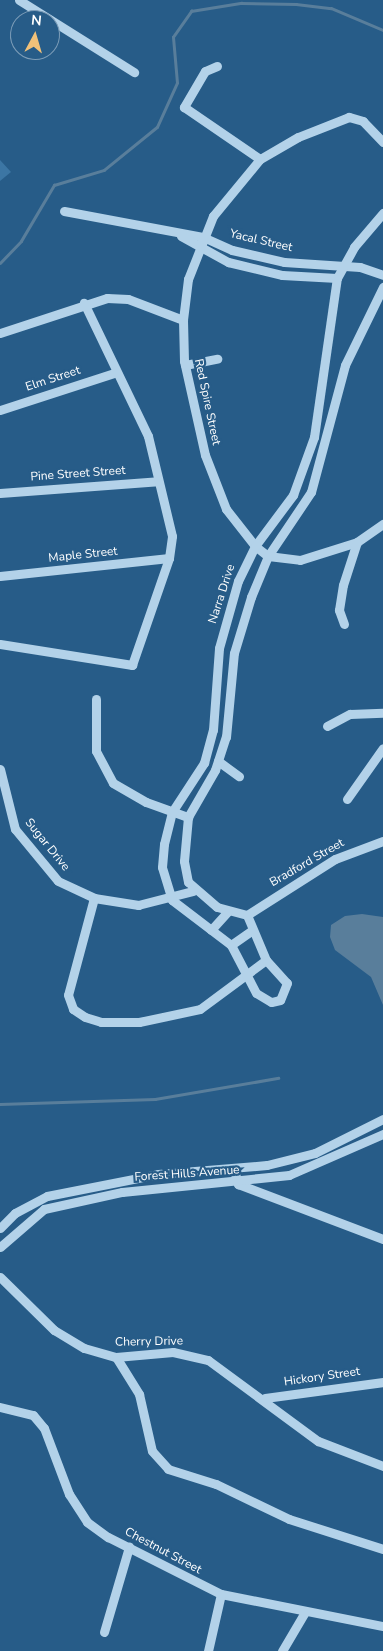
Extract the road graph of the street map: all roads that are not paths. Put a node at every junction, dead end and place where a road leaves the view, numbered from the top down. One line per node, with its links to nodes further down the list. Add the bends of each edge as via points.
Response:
1 (19, 0): 3 (street)
2 (217, 66): 5 (street, via 205,70 184,107)
3 (134, 72)
4 (383, 142): 5 (street, Red Spire Street, via 362,121 349,117 298,137)
5 (260, 159): 9 (street, Red Spire Street, via 213,216)
6 (64, 211): 8 (street, via 136,222)
7 (383, 213): 11 (street, Narra Drive)
8 (181, 236): 9 (street); 10 (street)
9 (204, 237): 10 (street, Red Spire Street); 11 (street, Yacal Street, via 232,250 284,262)
10 (198, 249): 13 (street, via 228,262 282,274); 16 (street, Red Spire Street, via 188,279)
11 (344, 265): 12 (street, Yacal Street); 13 (street, Narra Drive)
12 (383, 275)
13 (336, 278): 26 (street, Narra Drive, via 314,437 292,495)
14 (383, 287): 27 (street, via 345,365 311,492)
15 (84, 303): 16 (street, via 128,300); 17 (street); 20 (street)
16 (183, 320): 19 (street, Red Spire Street)
17 (0, 333)
18 (217, 359): 19 (street)
19 (185, 365): 26 (street, Red Spire Street, via 205,455 226,509)
20 (114, 372): 21 (street, Elm Street); 22 (street, via 148,436)
21 (0, 410)
22 (158, 480): 23 (street, Pine Street Street); 28 (street, via 172,536)
23 (0, 493)
24 (383, 524): 25 (street)
25 (357, 542): 27 (street, via 300,560); 30 (street, via 343,585 340,610)
26 (255, 546): 27 (street, Red Spire Street); 40 (street, Narra Drive, via 238,581 221,640 213,730 204,764)
27 (268, 556): 36 (street, via 234,652 226,737)
28 (169, 558): 29 (street, Maple Street); 31 (street, via 132,665)
29 (0, 576)
30 (344, 624)
31 (0, 644)
32 (96, 699): 40 (street, via 94,736 102,767 127,793)
33 (383, 713): 34 (street, via 350,714)
34 (327, 726)
35 (383, 748): 39 (street)
36 (218, 761): 38 (street); 41 (street)
37 (0, 769): 44 (street, Sugar Drive, via 15,829 58,881)
38 (239, 776)
39 (347, 799)
40 (172, 812): 41 (street); 45 (street, Narra Drive, via 162,867)
41 (188, 818): 43 (street, via 184,861)
42 (383, 841): 47 (street, Bradford Street, via 335,859)
43 (193, 891): 45 (street, Sugar Drive); 46 (street)
44 (94, 898): 45 (street, Sugar Drive, via 138,905); 52 (street, via 68,995 73,1009 85,1016 101,1022 139,1022 200,1009)
45 (172, 900): 48 (street)
46 (228, 911): 47 (street); 48 (street)
47 (247, 914): 49 (street)
48 (211, 930): 50 (street)
49 (251, 931): 50 (street); 51 (street)
50 (231, 945): 52 (street)
51 (266, 960): 52 (street); 52 (street, via 287,983 284,997 265,1000)
52 (246, 978)
53 (383, 1119): 55 (street, Forest Hills Avenue, via 315,1153)
54 (383, 1134): 56 (street, Forest Hills Avenue, via 289,1175)
55 (234, 1170): 56 (street); 57 (street, Forest Hills Avenue, via 158,1174 47,1196 16,1213)
56 (238, 1184): 58 (street); 59 (street, Forest Hills Avenue, via 122,1192 44,1209)
57 (0, 1228)
58 (383, 1239)
59 (0, 1247)
60 (0, 1277): 61 (street, Cherry Drive, via 68,1339)
61 (116, 1356): 63 (street, Cherry Drive, via 190,1354 216,1364); 67 (street, via 139,1394 152,1451 168,1469 216,1484 289,1519)
62 (383, 1382): 63 (street, Hickory Street)
63 (265, 1398): 65 (street, Cherry Drive, via 318,1441)
64 (0, 1408): 66 (street, Chestnut Street, via 33,1415 44,1428 69,1494 88,1522)
65 (383, 1466)
66 (129, 1547): 68 (street, Chestnut Street); 71 (street)
67 (383, 1549)
68 (221, 1594): 69 (street, Chestnut Street); 72 (street)
69 (305, 1612): 70 (street, Chestnut Street); 73 (street)
70 (383, 1626)
71 (104, 1632)
72 (208, 1651)
73 (282, 1651)

